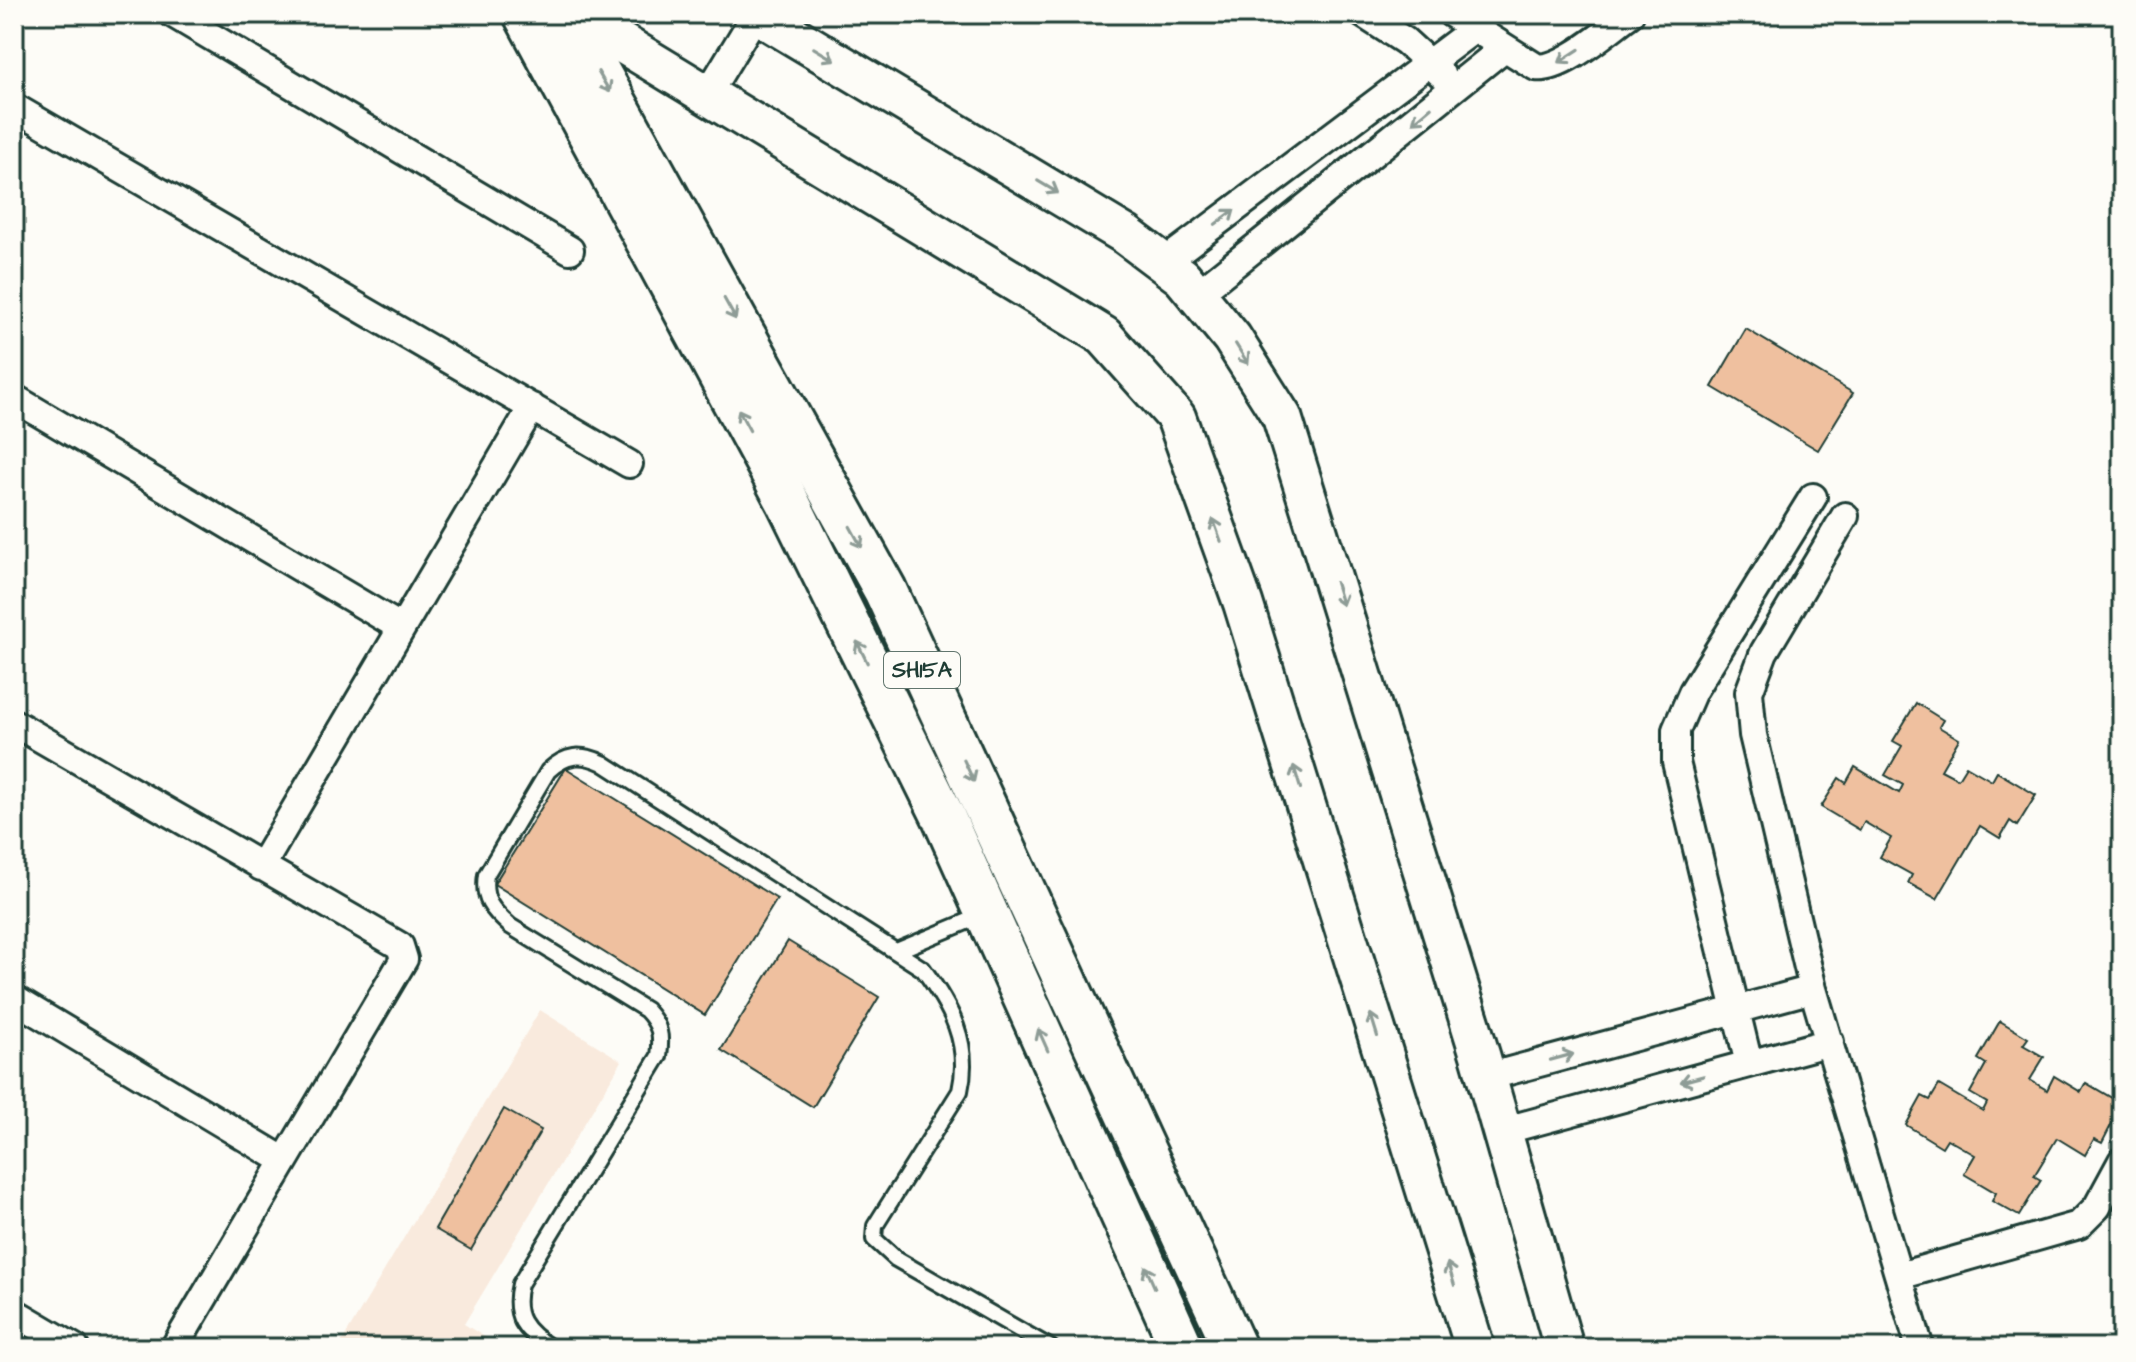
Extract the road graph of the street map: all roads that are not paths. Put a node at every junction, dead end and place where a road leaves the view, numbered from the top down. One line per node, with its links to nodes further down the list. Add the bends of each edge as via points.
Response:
1 (173, 14): 14 (street)
2 (525, 14): 25 (main road, SH15A, one-way to 2, via 787,500)
3 (566, 14): 43 (main road, SH15A, one-way to 43, via 885,590)
4 (574, 14): 12 (street)
5 (757, 14): 12 (street); 15 (street, one-way to 15, via 1126,235)
6 (1363, 14): 10 (street)
7 (1630, 14): 9 (street, one-way to 9, via 1544,69)
8 (1463, 22): 9 (street); 10 (street)
9 (1504, 48): 11 (street)
10 (1430, 62): 11 (street); 15 (street, one-way to 10)
11 (1455, 88): 16 (street, one-way to 16)
12 (707, 95): 44 (street, one-way to 12, via 1243,603 1176,417 1104,336)
13 (14, 107): 18 (street)
14 (570, 250)
15 (1163, 263): 16 (street)
16 (1196, 295): 32 (street, one-way to 32, via 1232,338 1282,417)
17 (14, 398): 22 (street)
18 (532, 407): 19 (street); 22 (street)
19 (629, 464)
20 (1813, 497): 29 (street, via 1693,691 1676,730 1676,762)
21 (1845, 516): 27 (street, via 1764,652 1749,692 1753,735)
22 (400, 627): 24 (street)
23 (14, 723): 24 (street)
24 (261, 867): 34 (street, via 404,951 404,959)
25 (987, 914): 26 (lane); 42 (main road, SH15A, one-way to 25)
26 (899, 950): 40 (lane, via 603,763 586,756 561,758 548,771 486,875 483,891 491,908 510,926 646,1010 662,1038 659,1056 520,1284 520,1321); 41 (lane, via 942,994 961,1038 966,1067 960,1091 875,1226 874,1239 896,1259)
27 (1813, 989): 29 (street); 30 (street)
28 (14, 999): 34 (street)
29 (1738, 1009): 31 (street); 32 (street, one-way to 29)
30 (1830, 1042): 31 (street); 36 (street)
31 (1749, 1064): 33 (street, one-way to 33)
32 (1487, 1077): 33 (street)
33 (1502, 1131): 45 (street)
34 (283, 1160): 39 (street)
35 (2122, 1161): 36 (street, via 2097,1207 2079,1225)
36 (1899, 1276): 46 (street)
37 (14, 1312): 38 (street)
38 (75, 1348)
39 (174, 1348)
40 (551, 1348)
41 (1051, 1348)
42 (1182, 1348)
43 (1235, 1348)
44 (1475, 1348)
45 (1564, 1348)
46 (1920, 1348)

